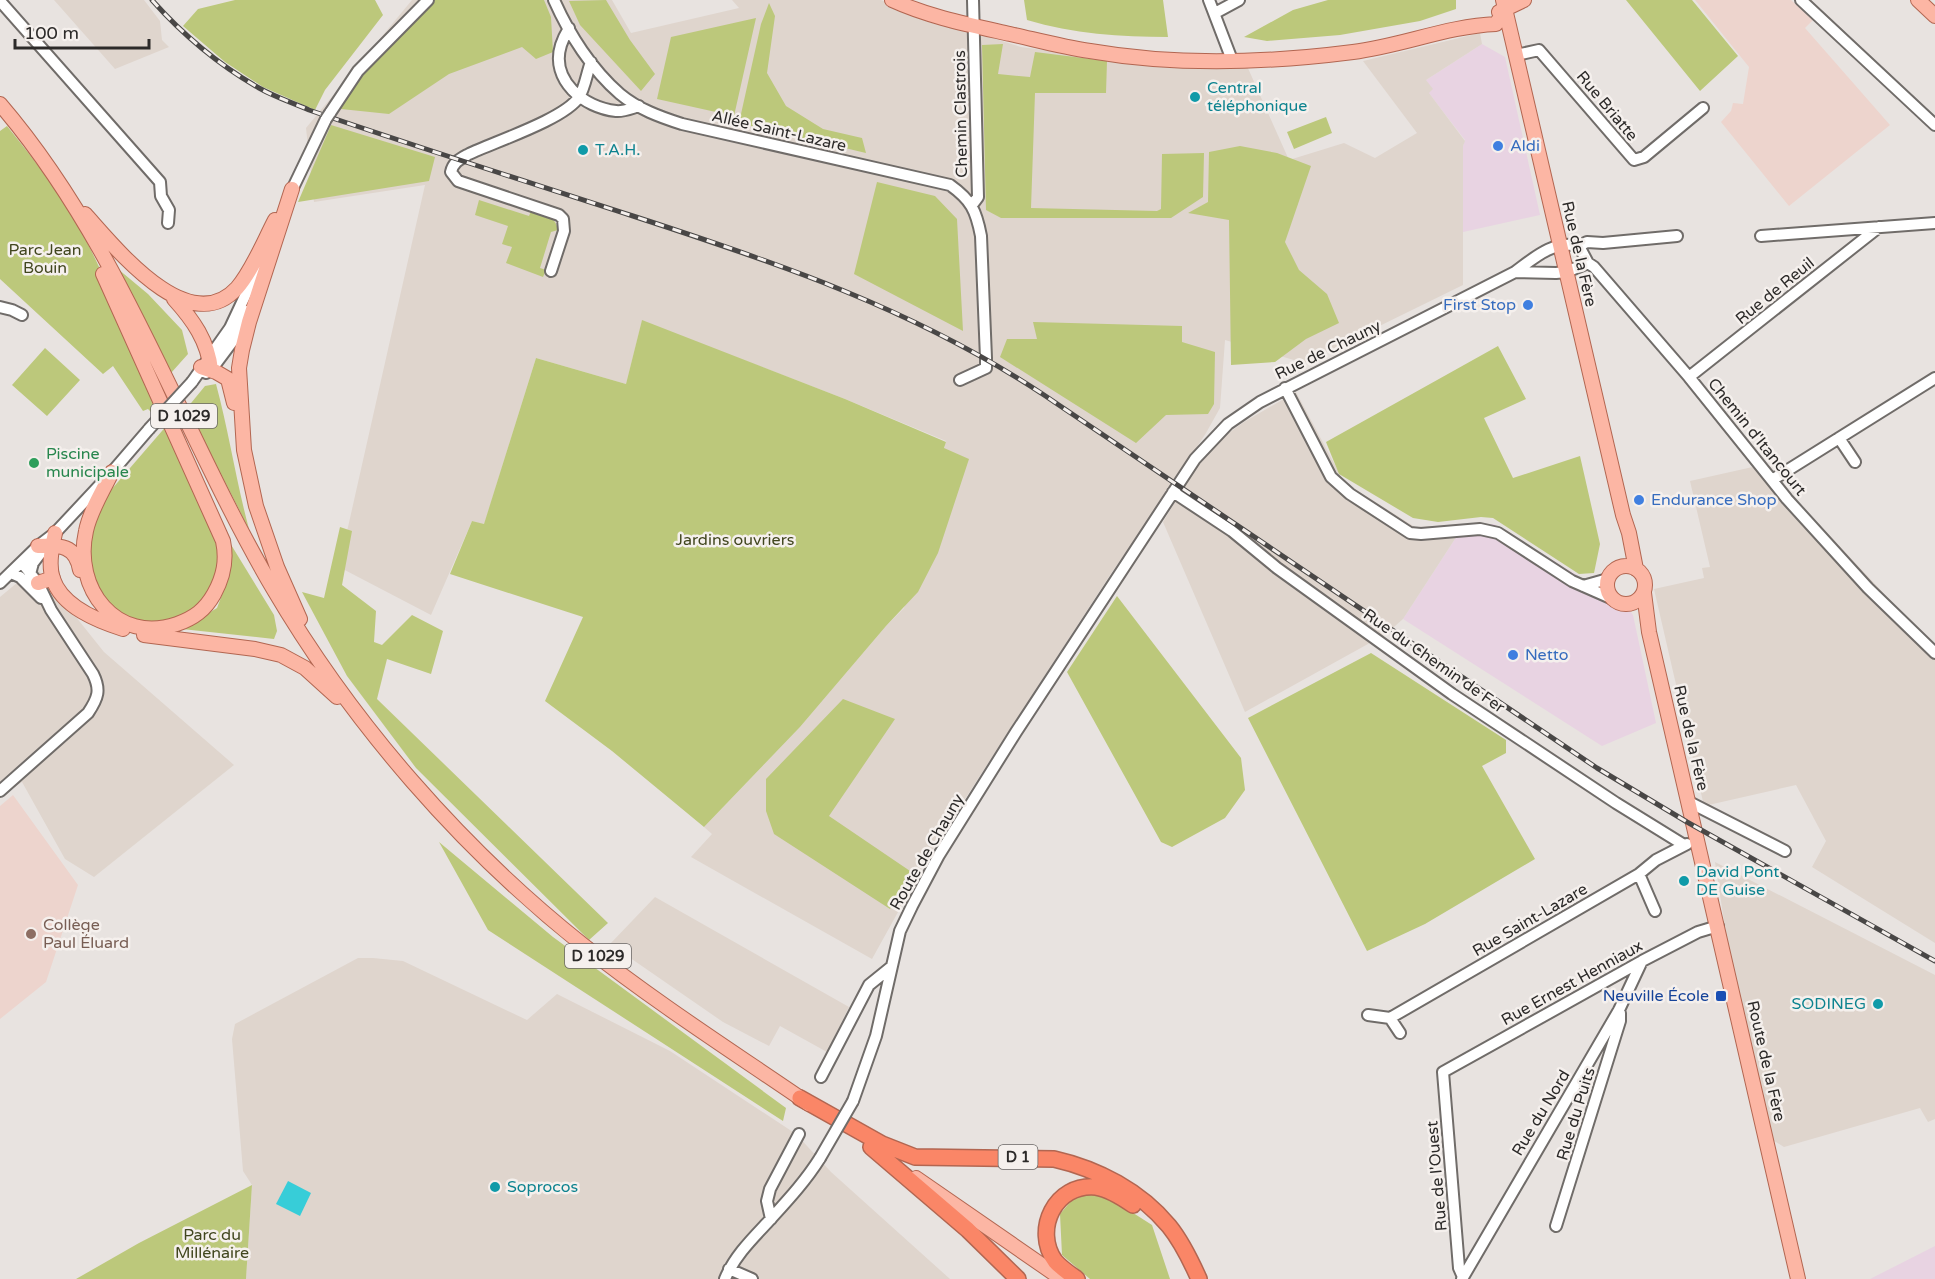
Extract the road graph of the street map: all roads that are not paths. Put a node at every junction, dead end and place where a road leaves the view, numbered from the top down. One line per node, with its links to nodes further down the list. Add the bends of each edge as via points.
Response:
1 (428, 0): 25 (street, via 358,71 328,116)
2 (554, 0): 15 (street, Allée Saint-Lazare)
3 (892, 0): 14 (main road)
4 (973, 0): 14 (street, Chemin Clastrois)
5 (1209, 0): 12 (street)
6 (1239, 0): 12 (street)
7 (1524, 0): 11 (main road)
8 (1801, 0): 23 (street)
9 (1918, 0): 13 (main road)
10 (0, 1): 28 (street, via 160,182 161,196 169,210)
11 (1504, 5): 16 (main road, Rue de la Fère); 17 (main road, via 1496,24 1470,26 1387,47)
12 (1215, 13): 17 (street)
13 (1935, 16)
14 (975, 26): 17 (main road, via 1090,51 1150,58); 26 (street, Chemin Clastrois, via 978,197)
15 (569, 28): 18 (street, Allée Saint-Lazare); 19 (street, via 559,58 566,83)
16 (1515, 56): 22 (street, Rue Briatte, via 1539,50 1634,160 1644,157); 33 (main road, Rue de la Fère)
17 (1232, 60)
18 (591, 62): 19 (street); 21 (street, Allée Saint-Lazare, via 621,94)
19 (579, 97): 21 (street, via 601,108 619,111); 36 (street, via 553,117 459,160 451,172 458,181 563,219 564,231)
20 (0, 104): 24 (main road, D 1029)
21 (639, 106): 26 (street, Allée Saint-Lazare, via 682,124 950,185)
22 (1703, 108)
23 (1935, 124)
24 (62, 187): 27 (main road, D 1029); 39 (main road, via 132,264)
25 (292, 189): 39 (main road, via 231,294 197,305); 42 (street, via 230,328); 48 (main road, via 242,350 239,368)
26 (972, 205): 45 (street, Chemin Clastrois, via 981,236 986,368)
27 (80, 216): 65 (main road, via 225,550 221,578 205,609 178,624 158,629 137,627 107,612); 71 (main road, D 1029, via 248,543)
28 (168, 223)
29 (1935, 223): 30 (street)
30 (1879, 227): 32 (street); 43 (street, Rue de Reuil)
31 (1677, 236): 34 (street, via 1587,242)
32 (1761, 236)
33 (1560, 245): 34 (street); 37 (street, Rue de Chauny, via 1547,249); 38 (main road, Rue de la Fère)
34 (1579, 246): 35 (street, Chemin d'Itancourt)
35 (1588, 262): 38 (street); 43 (street, Chemin d'Itancourt)
36 (551, 272)
37 (1515, 272): 38 (street, Rue de Chauny); 46 (street, Rue de Chauny)
38 (1566, 272): 53 (main road, Rue de la Fère)
39 (169, 293): 42 (main road, via 195,323)
40 (0, 307): 41 (street)
41 (22, 315)
42 (207, 364): 48 (main road, via 231,385); 50 (street, bridge)
43 (1689, 377): 51 (street, Chemin d'Itancourt)
44 (1935, 378): 47 (street)
45 (960, 380)
46 (1285, 388): 52 (street, Rue de Chauny, via 1217,434); 63 (street, via 1331,477 1388,520 1410,533 1480,529 1498,533)
47 (1839, 438): 49 (street); 51 (street)
48 (244, 450): 71 (main road, via 256,506 277,567)
49 (1855, 462)
50 (112, 472): 54 (street); 65 (main road, via 86,530 84,544 85,571)
51 (1772, 480): 70 (street, Chemin d'Itancourt, via 1868,588)
52 (1175, 488): 75 (street, Rue du Chemin de Fer, via 1277,568 1452,694); 82 (street, Route de Chauny, via 939,855 900,931)
53 (1623, 515): 56 (main road, Rue de la Fère, via 1626,544); 57 (main road, Rue de la Fère)
54 (48, 542): 55 (street); 59 (street, via 33,562); 60 (main road); 65 (main road, via 74,552 86,592)
55 (22, 563): 58 (street); 59 (street)
56 (1619, 568): 57 (main road); 61 (main road)
57 (1635, 569): 64 (main road, via 1643,577)
58 (11, 573): 62 (street); 68 (street, via 20,577)
59 (34, 578): 60 (main road); 68 (street)
60 (53, 578): 72 (main road, via 72,604 102,622 150,636 255,649 298,663)
61 (1608, 579): 63 (street); 66 (main road)
62 (0, 583)
63 (1583, 586): 66 (street)
64 (1644, 593): 67 (main road); 69 (main road, Rue de la Fère)
65 (96, 598)
66 (1613, 598): 67 (main road)
67 (1630, 604): 69 (main road, Rue de la Fère)
68 (51, 609): 73 (street, via 99,686 98,698 88,712)
69 (1649, 632): 74 (main road, Rue de la Fère)
70 (1935, 653)
71 (320, 661): 72 (main road, D 1029)
72 (369, 728): 89 (main road, D 1029, via 457,829 582,945)
73 (0, 791)
74 (1689, 802): 76 (main road, Rue de la Fère); 77 (street)
75 (1684, 845): 76 (street); 78 (street, Rue Saint-Lazare)
76 (1699, 847): 80 (main road, Route de la Fère)
77 (1785, 851)
78 (1639, 874): 79 (street); 85 (street, Rue Saint-Lazare)
79 (1655, 911)
80 (1718, 926): 81 (street, Rue Ernest Henniaux); 102 (main road, Route de la Fère)
81 (1642, 961): 83 (street, Rue du Nord); 87 (street, Rue Ernest Henniaux)
82 (890, 968): 88 (street, via 869,985); 92 (street, Route de Chauny, bridge, via 876,1036 853,1101 809,1175)
83 (1619, 1010): 93 (street, Rue du Puits, via 1620,1021); 95 (street, Rue du Nord)
84 (1368, 1015): 85 (street)
85 (1390, 1018): 86 (street)
86 (1400, 1033)
87 (1443, 1072): 95 (street, Rue de l'Ouest)
88 (821, 1077)
89 (800, 1098): 91 (main road, D 1029); 101 (highway, D 1, via 882,1144 915,1157 1054,1159 1108,1177 1169,1226)
90 (799, 1134): 92 (street, via 770,1189 767,1201)
91 (871, 1147): 97 (highway, via 968,1230); 98 (main road, D 1029)
92 (771, 1219): 94 (street, Route de Chauny)
93 (1557, 1226)
94 (727, 1274): 96 (street)
95 (1462, 1278)
96 (752, 1279)
97 (1018, 1279)
98 (1062, 1279)
99 (1077, 1279): 100 (highway, via 1054,1260 1047,1232 1061,1197 1087,1187 1119,1196 1144,1214 1166,1238)
100 (1188, 1279)
101 (1199, 1279)
102 (1798, 1279)

